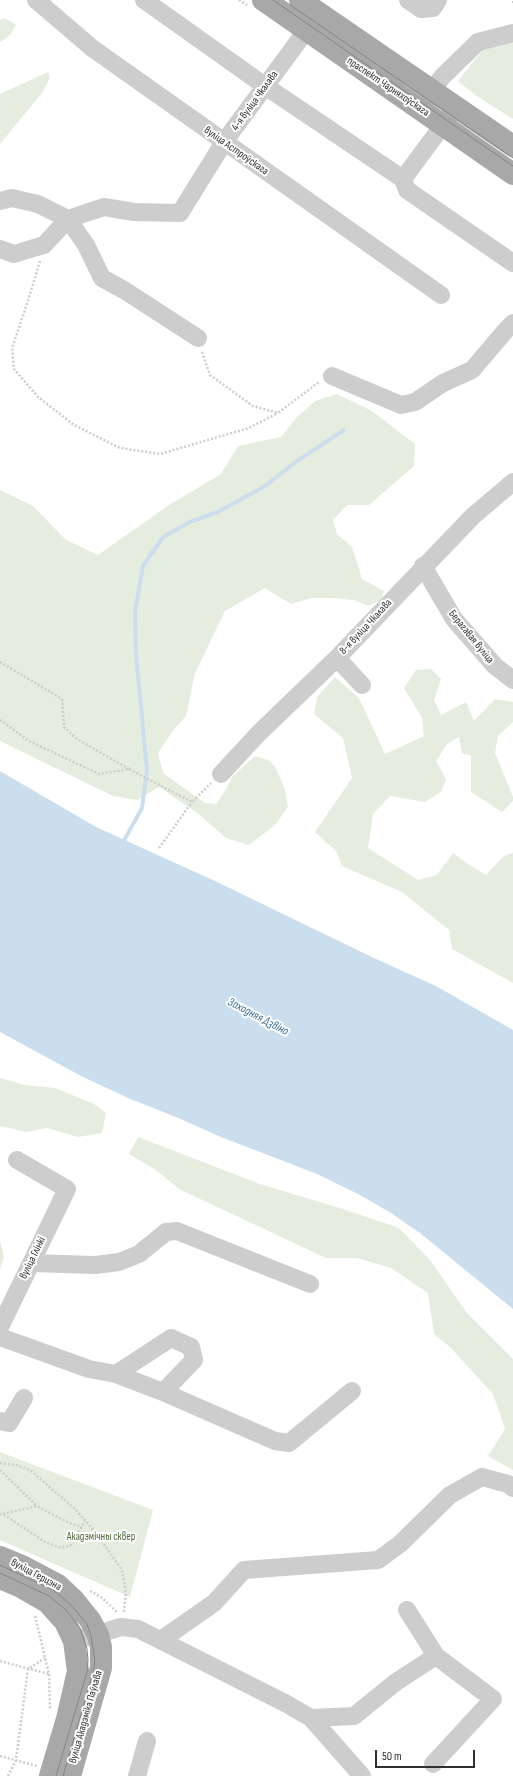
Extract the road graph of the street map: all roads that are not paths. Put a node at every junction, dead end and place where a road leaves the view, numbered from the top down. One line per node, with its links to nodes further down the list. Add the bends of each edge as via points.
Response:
1 (36, 0): 16 (street, вуліца Астроўскага, via 92,48)
2 (144, 0): 11 (street)
3 (263, 0): 7 (main road, праспект Чарняхоўскага)
4 (300, 0): 8 (main road, праспект Чарняхоўскага)
5 (408, 0): 6 (street, via 421,9 433,8)
6 (438, 0)
7 (288, 7): 9 (main road, праспект Чарняхоўскага)
8 (319, 13): 9 (street, 4-я вуліца Чкалава); 12 (main road, праспект Чарняхоўскага)
9 (306, 31): 11 (street, 4-я вуліца Чкалава); 14 (main road, праспект Чарняхоўскага)
10 (513, 33): 12 (street, via 478,42 442,77)
11 (265, 86): 16 (street, 4-я вуліца Чкалава); 19 (street)
12 (432, 91): 13 (main road, праспект Чарняхоўскага); 14 (street)
13 (456, 107): 15 (street); 17 (main road, праспект Чарняхоўскага)
14 (420, 109): 15 (main road, праспект Чарняхоўскага)
15 (444, 125): 18 (main road, праспект Чарняхоўскага); 19 (street)
16 (224, 142): 21 (street, 4-я вуліца Чкалава, via 180,213 134,212 104,207); 24 (street, вуліца Астроўскага)
17 (513, 146)
18 (513, 174)
19 (403, 179): 23 (street, via 407,190)
20 (0, 201): 21 (street, via 12,198 38,204)
21 (68, 219): 22 (street, via 44,245 14,254); 26 (street, via 86,245 102,278)
22 (0, 249)
23 (513, 263)
24 (441, 295)
25 (513, 323): 27 (street, via 472,370 443,383 415,402 401,405)
26 (198, 338)
27 (332, 376)
28 (513, 482): 29 (street, 8-я вуліца Чкалава, via 473,516)
29 (423, 566): 30 (street, 8-я вуліца Чкалава); 31 (street, Берагавая вуліца, via 454,619 495,666)
30 (337, 658): 32 (street); 33 (street, 8-я вуліца Чкалава, via 259,733)
31 (513, 680)
32 (362, 685)
33 (221, 774)
34 (17, 1160): 35 (street, вуліца Глінкі, via 67,1188)
35 (31, 1263): 36 (street, via 95,1265 119,1262 139,1254 166,1232 177,1230); 37 (street, вуліца Глінкі)
36 (310, 1284)
37 (4, 1306): 38 (street, вуліца Глінкі)
38 (0, 1327)
39 (0, 1337): 40 (street, via 89,1369)
40 (116, 1374): 42 (street); 42 (street, via 171,1338 191,1347 194,1360)
41 (352, 1391): 42 (street, via 290,1443 274,1442)
42 (163, 1392)
43 (24, 1398): 44 (street, via 9,1423)
44 (0, 1422)
45 (513, 1488): 50 (street, via 508,1484 482,1477 450,1496 400,1544 378,1560 244,1570 214,1603)
46 (0, 1557): 49 (main road, вуліца Герцэна, via 58,1585 86,1615)
47 (0, 1578): 51 (main road, вуліца Герцэна, via 47,1602 65,1622)
48 (407, 1610): 52 (street)
49 (98, 1635): 50 (street, via 121,1627 138,1629); 51 (street); 57 (main road, вуліца Акадэміка Паўлава, via 101,1668)
50 (161, 1640): 53 (street)
51 (74, 1642): 56 (main road, вуліца Акадэміка Паўлава, via 78,1671 67,1719)
52 (436, 1656): 53 (street, via 396,1682 354,1716); 55 (street, via 493,1699)
53 (311, 1718): 59 (street)
54 (147, 1740): 58 (street)
55 (433, 1764)
56 (42, 1768)
57 (70, 1776)
58 (137, 1776)
59 (362, 1776)

